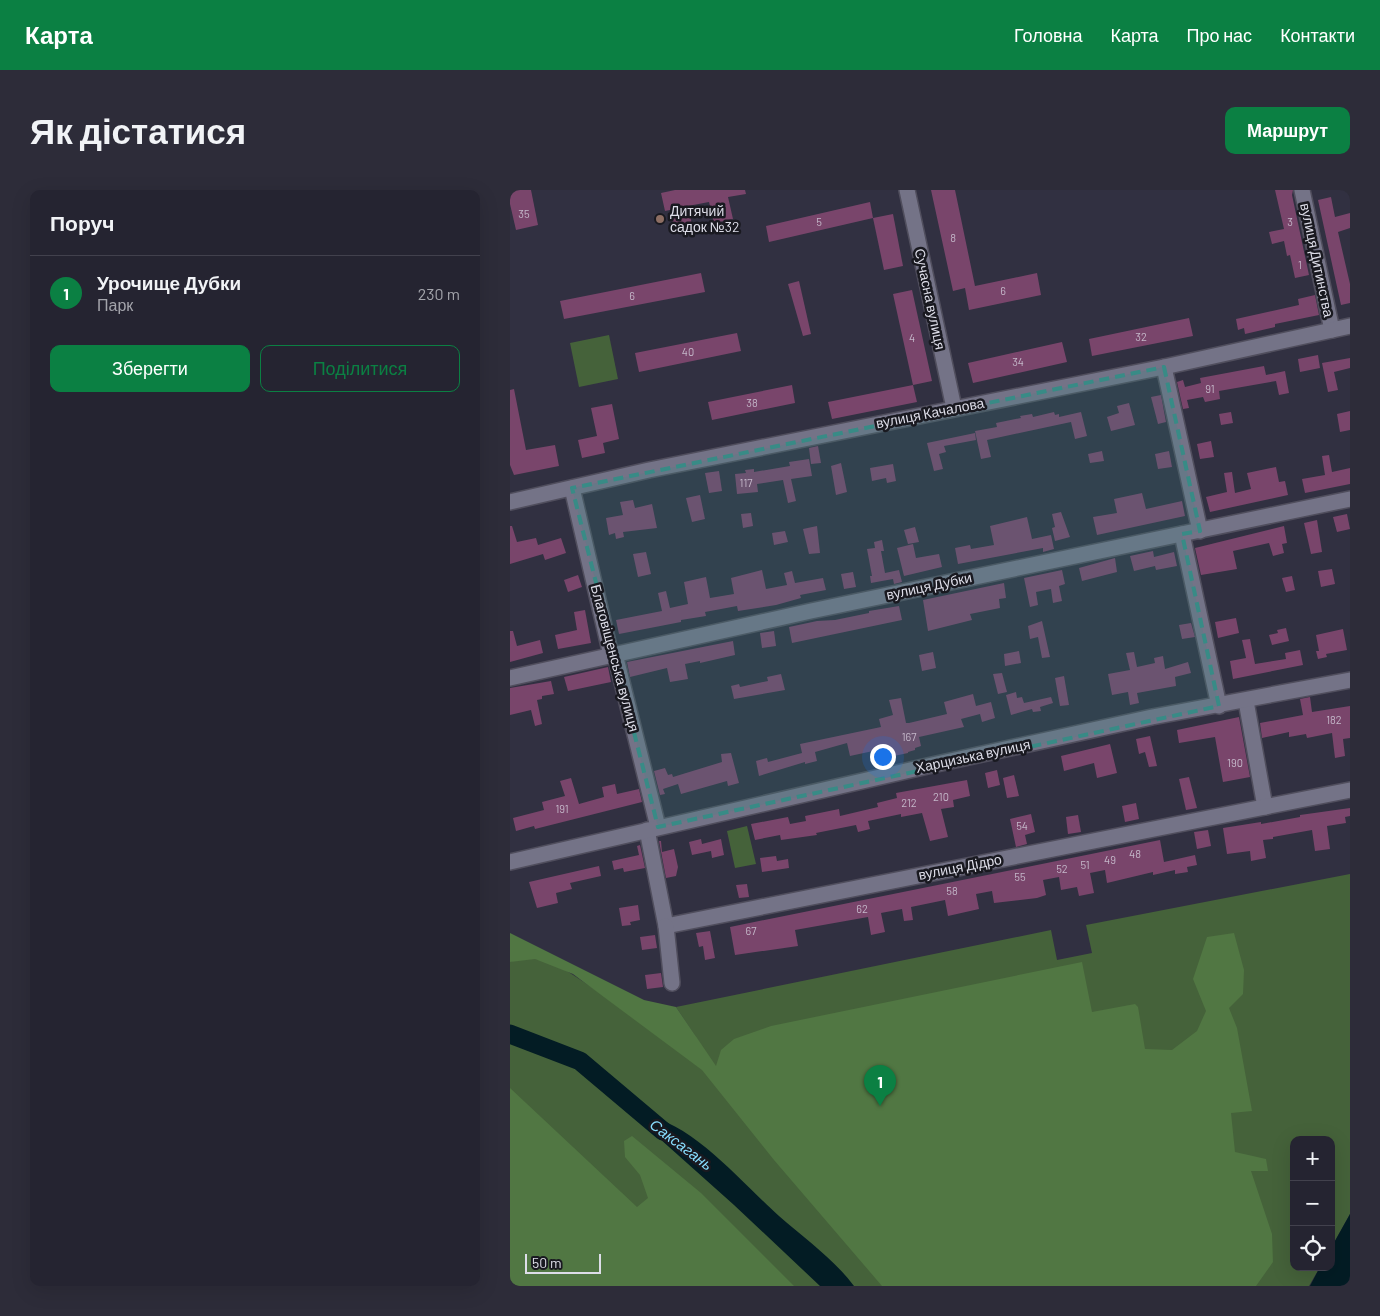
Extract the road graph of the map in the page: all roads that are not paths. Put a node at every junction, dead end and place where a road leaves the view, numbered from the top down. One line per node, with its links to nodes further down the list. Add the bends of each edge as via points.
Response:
1 (907, 190): 6 (street, Сучасна вулиця)
2 (1302, 190): 4 (street, вулиця Дитинства)
3 (1350, 326): 4 (street, вулиця Качалова)
4 (1332, 330): 5 (street, вулиця Качалова)
5 (1164, 367): 6 (street, вулиця Качалова); 10 (street)
6 (954, 408): 7 (street, вулиця Качалова)
7 (572, 488): 9 (street, вулиця Качалова); 12 (street, Благовіщенська вулиця, via 610,651)
8 (1350, 499): 10 (street, вулиця Дубки)
9 (510, 502)
10 (1200, 531): 11 (street, вулиця Дубки)
11 (1182, 534): 12 (street, вулиця Дубки); 16 (street)
12 (615, 654): 13 (street, вулиця Дубки); 19 (street, Благовіщенська вулиця)
13 (510, 678)
14 (1350, 680): 15 (street, Харцизька вулиця)
15 (1246, 701): 16 (street, Харцизька вулиця); 18 (street)
16 (1219, 706): 19 (street, Харцизька вулиця, via 1114,725)
17 (1350, 790): 18 (street, вулиця Дідро)
18 (1265, 807): 21 (street, вулиця Дідро)
19 (653, 828): 20 (street, Харцизька вулиця); 21 (street)
20 (510, 862)
21 (666, 926): 22 (street)
22 (672, 983)

